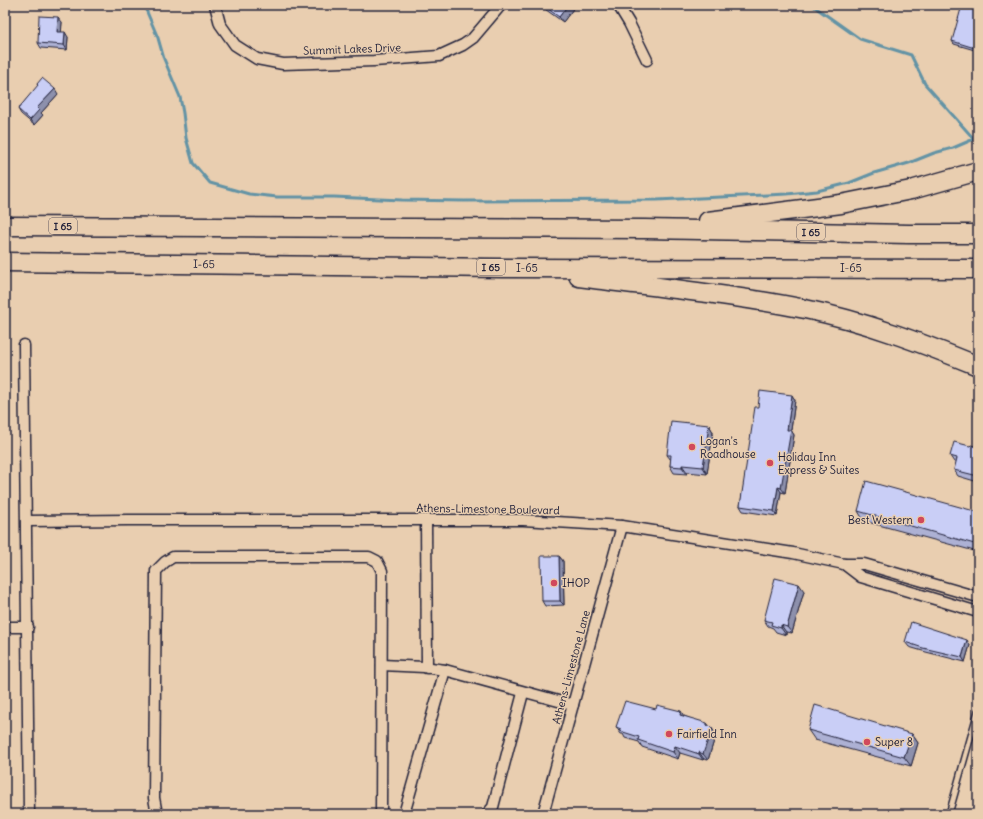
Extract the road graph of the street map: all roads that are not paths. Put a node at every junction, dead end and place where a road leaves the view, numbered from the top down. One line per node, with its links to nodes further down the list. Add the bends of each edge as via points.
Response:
1 (215, 5): 2 (street, Summit Lakes Drive, via 220,24 235,45 257,59 283,64 439,56 473,38)
2 (501, 5)
3 (618, 5): 4 (street)
4 (647, 60)
5 (978, 170): 7 (highway, via 912,190 841,204)
6 (5, 226): 7 (highway, I 65)
7 (645, 229): 8 (highway, I 65)
8 (978, 234)
9 (5, 262): 10 (highway, I-65 / I 65)
10 (503, 268): 11 (highway, I-65 / I 65); 13 (highway, via 730,296 806,310 874,328)
11 (978, 269)
12 (24, 345): 15 (street)
13 (978, 366)
14 (426, 520): 15 (street, Athens-Limestone Boulevard); 16 (street, Athens-Limestone Boulevard, via 523,520); 23 (street)
15 (27, 521): 21 (street)
16 (622, 526): 17 (street, Athens-Limestone Boulevard, via 793,553); 26 (street, Athens-Limestone Lane)
17 (844, 564): 18 (street, Athens-Limestone Boulevard, via 864,564); 19 (street, Athens-Limestone Boulevard, via 860,577)
18 (978, 597)
19 (978, 612)
20 (5, 627): 21 (street)
21 (28, 627): 28 (street)
22 (382, 665): 23 (street); 29 (street, via 382,571 377,561 369,557 173,557 165,562 156,571 154,798); 30 (street)
23 (427, 668): 24 (street)
24 (445, 670): 25 (street); 31 (street)
25 (523, 693): 26 (street); 32 (street, via 493,807)
26 (572, 706): 33 (street, Athens-Limestone Lane)
27 (978, 712): 34 (lane)
28 (29, 814)
29 (160, 814)
30 (381, 814)
31 (404, 814)
32 (487, 814)
33 (543, 814)
34 (949, 814)

